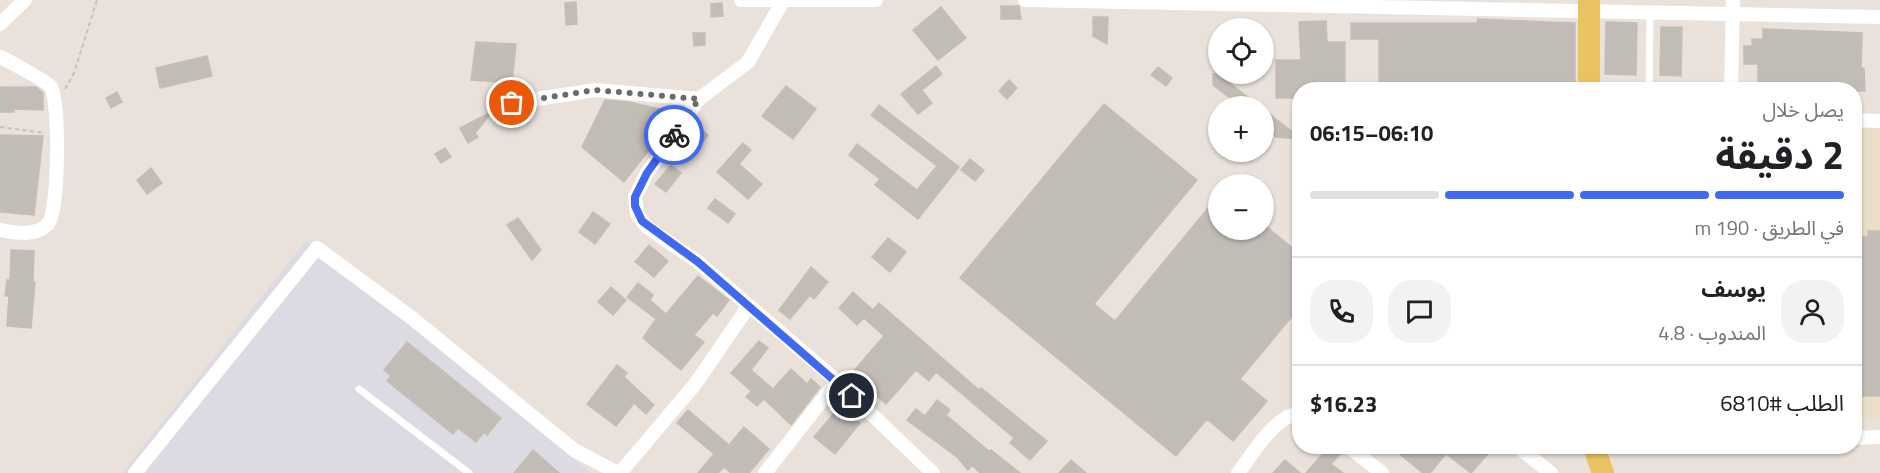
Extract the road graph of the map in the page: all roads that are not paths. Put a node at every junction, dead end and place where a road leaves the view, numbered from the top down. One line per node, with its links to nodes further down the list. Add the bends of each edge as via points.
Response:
1 (25, 0): 11 (street)
2 (741, 0): 6 (street)
3 (876, 0): 6 (street)
4 (1025, 0): 7 (street)
5 (1733, 0): 9 (street)
6 (783, 1): 16 (street, via 748,62)
7 (1589, 6): 8 (street); 13 (main road)
8 (1650, 14): 9 (street); 14 (lane)
9 (1733, 14): 10 (street); 15 (street)
10 (1880, 17)
11 (0, 24)
12 (0, 57): 20 (street, via 51,86 56,134 54,208 50,222 39,231 22,234)
13 (1589, 82)
14 (1649, 82)
15 (1731, 82)
16 (699, 99): 17 (street, via 595,90); 21 (street, via 647,173 635,197 635,206 647,227 698,262)
17 (512, 103)
18 (1862, 120): 19 (street)
19 (1880, 121)
20 (0, 230)
21 (748, 307): 22 (street); 32 (street, via 696,383)
22 (837, 381): 29 (street); 33 (street)
23 (359, 389): 31 (lane)
24 (1292, 414): 34 (street, via 1280,420)
25 (1880, 437): 26 (street)
26 (1862, 438)
27 (1358, 454): 35 (street)
28 (1527, 454): 36 (street)
29 (928, 471)
30 (135, 473): 32 (street, via 316,249 412,318 574,450)
31 (469, 473)
32 (619, 473)
33 (765, 473)
34 (1238, 473)
35 (1382, 473)
36 (1551, 473)

